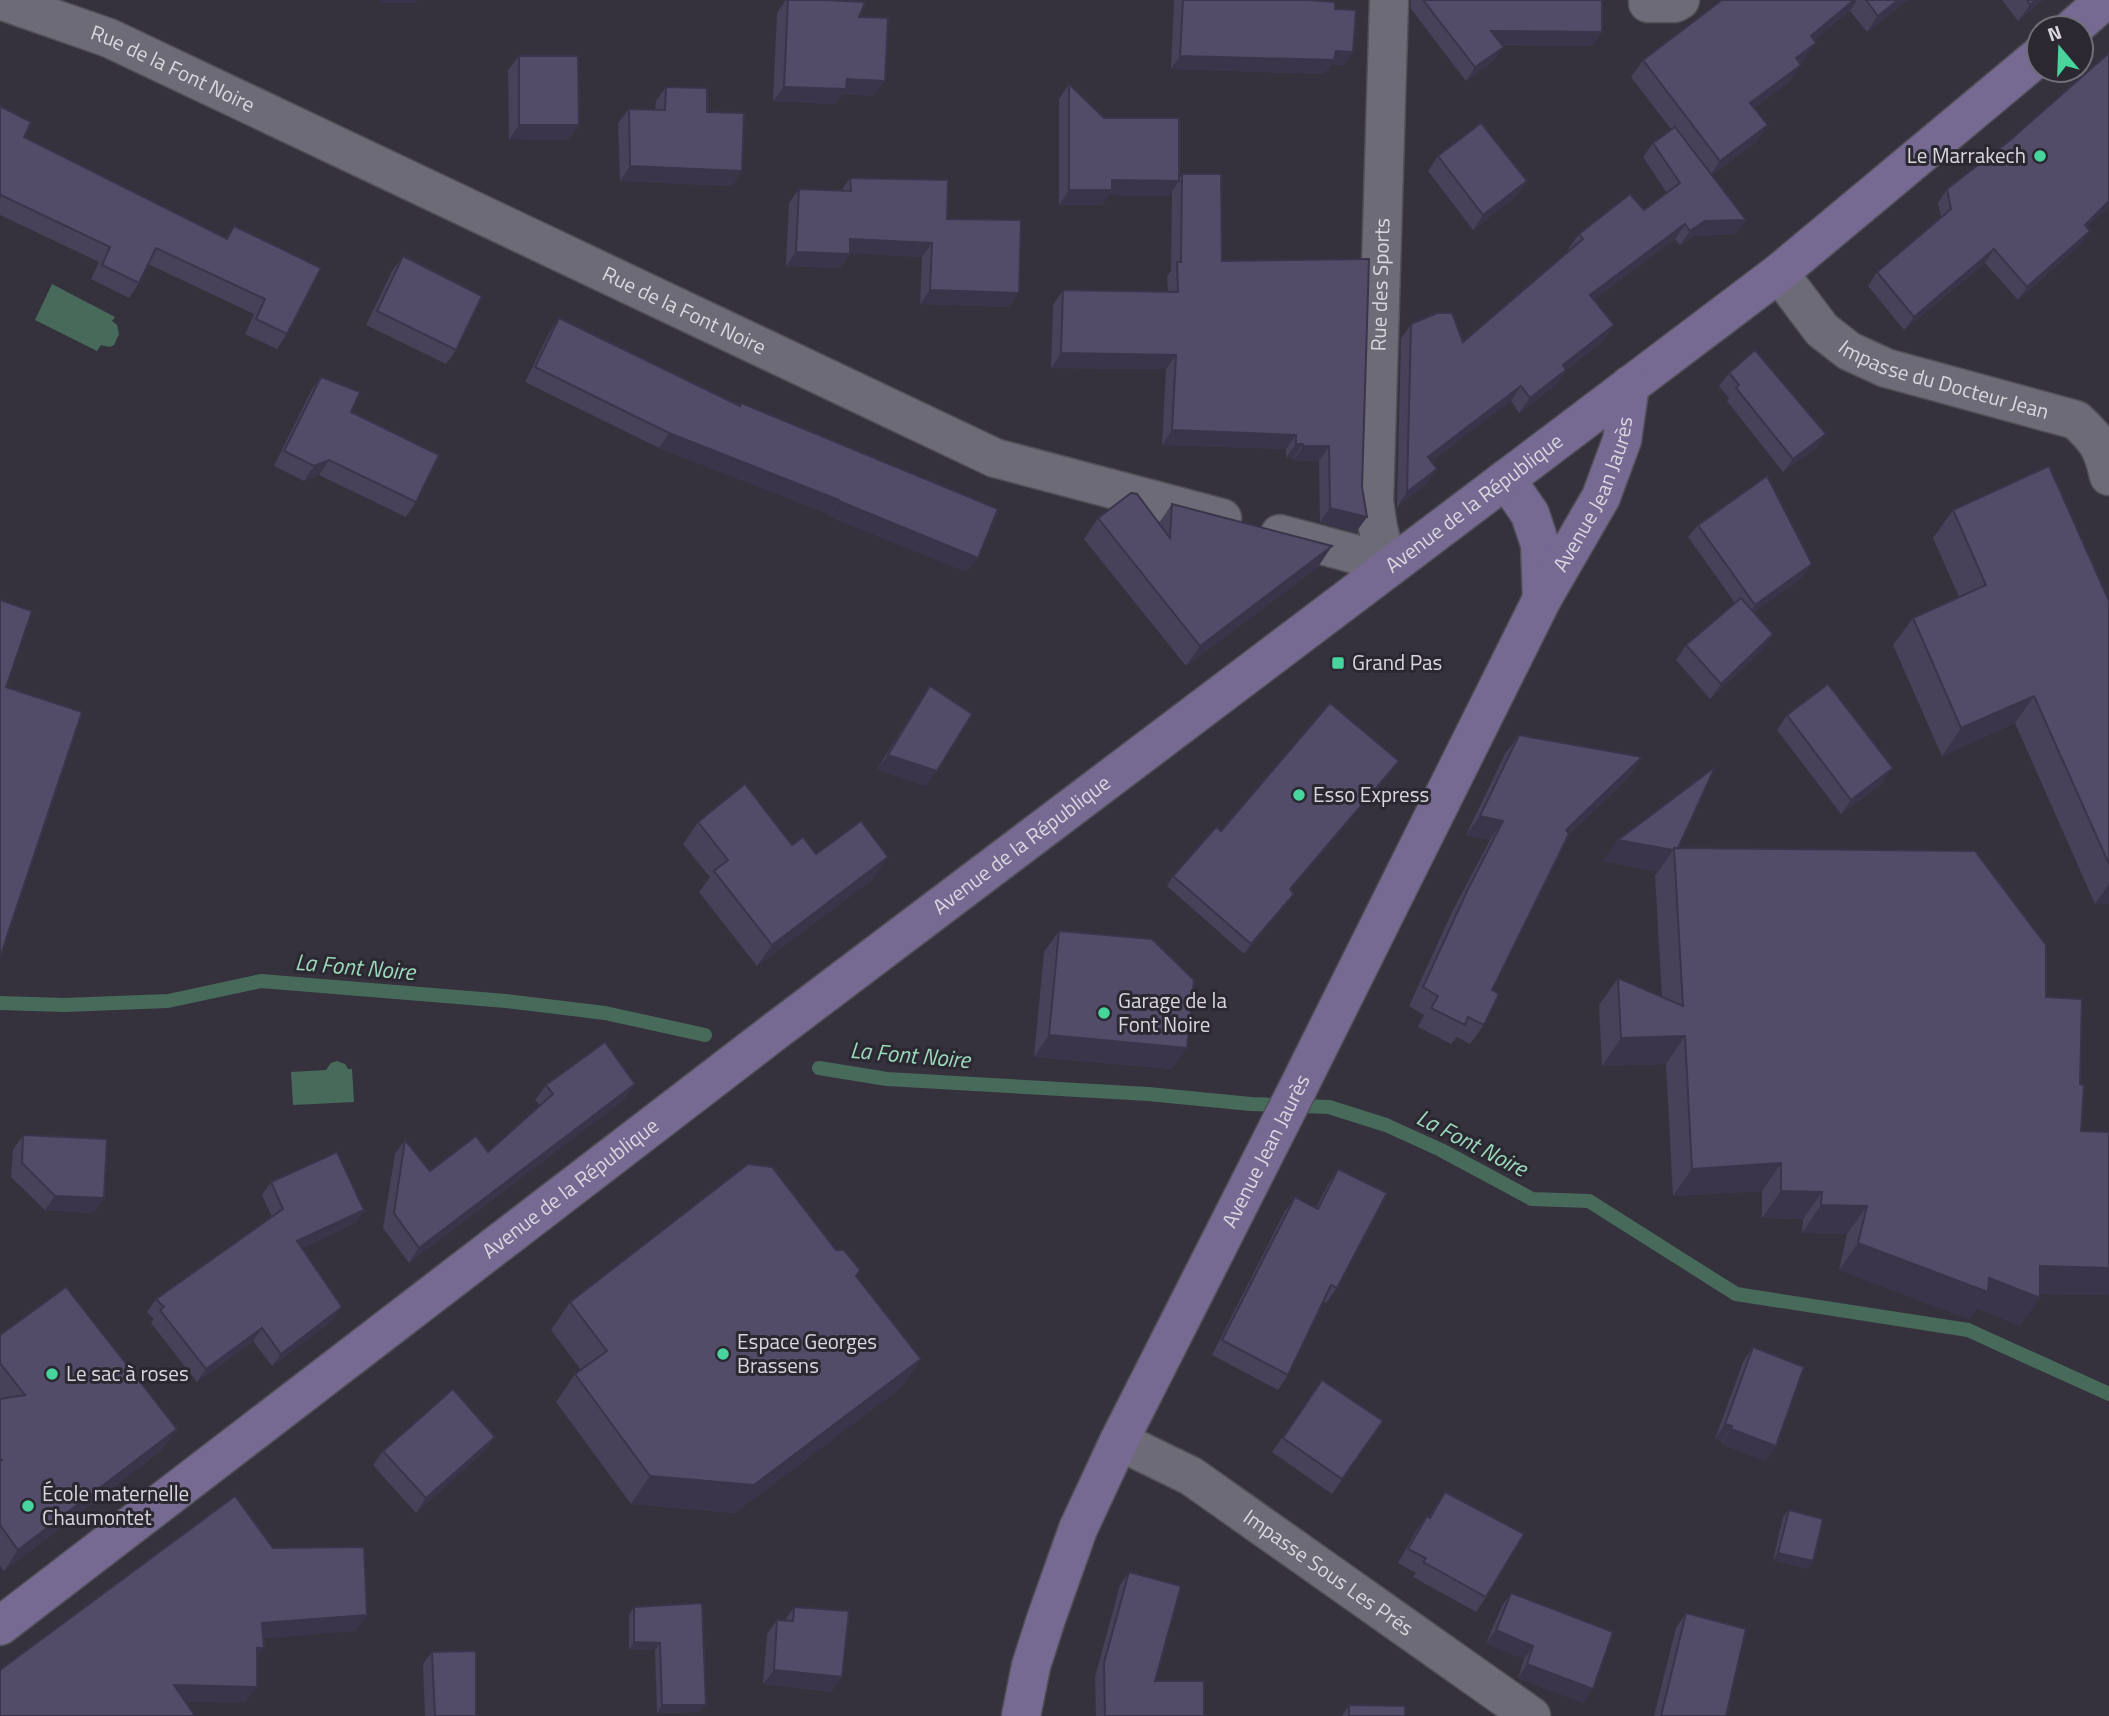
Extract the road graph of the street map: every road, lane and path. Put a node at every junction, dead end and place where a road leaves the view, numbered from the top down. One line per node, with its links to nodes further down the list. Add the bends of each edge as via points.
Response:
1 (0, 0): 12 (street, Rue de la Font Noire, via 109,38 995,458 1351,552)
2 (1389, 0): 12 (street, Rue des Sports, via 1374,502)
3 (1648, 0): 4 (street)
4 (1680, 0)
5 (2105, 0): 6 (main road)
6 (2089, 14)
7 (2025, 69): 8 (main road, Avenue de la République)
8 (1779, 273): 9 (main road, Avenue de la République); 10 (street, Impasse du Docteur Jean, via 1822,330 1849,352 1886,368 2076,420 2095,437)
9 (1630, 385): 11 (main road, Avenue de la République); 13 (main road, Avenue Jean Jaurès, via 1622,440 1601,497)
10 (2109, 477)
11 (1506, 479): 12 (main road, Avenue de la République); 13 (main road, Avenue Jean Jaurès, via 1530,514 1540,544)
12 (1388, 568): 15 (main road, Avenue de la République)
13 (1542, 599): 14 (main road, Avenue Jean Jaurès)
14 (1119, 1441): 16 (main road, Avenue Jean Jaurès, via 1078,1529 1031,1666); 17 (street, Impasse Sous Les Prés, via 1192,1476)
15 (0, 1626)
16 (1021, 1716)
17 (1531, 1716)

